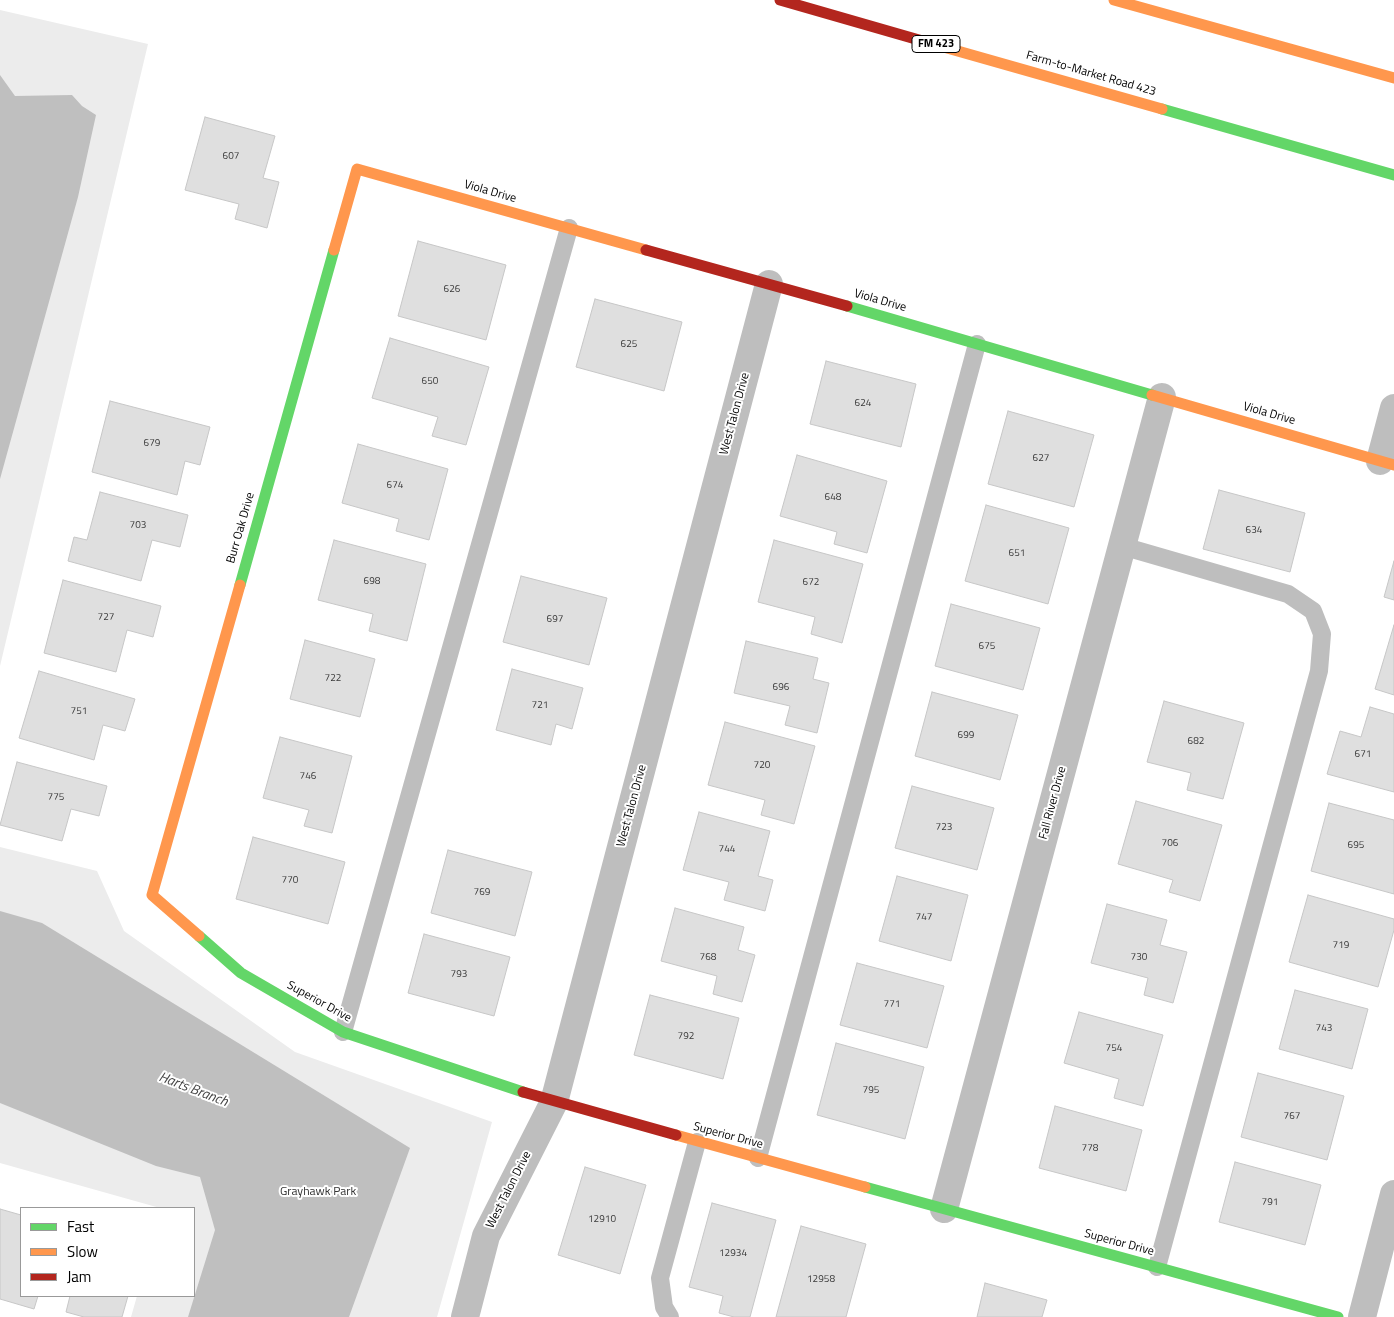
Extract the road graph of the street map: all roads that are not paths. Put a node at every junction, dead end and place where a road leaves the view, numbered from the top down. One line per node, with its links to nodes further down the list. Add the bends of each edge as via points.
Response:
1 (780, 0): 5 (street, Farm-to-Market Road 423 / FM 423)
2 (1114, 0): 3 (street)
3 (1394, 78)
4 (357, 169): 6 (street, Viola Drive); 13 (street, Burr Oak Drive)
5 (1394, 175)
6 (569, 228): 7 (street, Viola Drive); 14 (lane)
7 (769, 284): 8 (street, Viola Drive); 15 (street, West Talon Drive)
8 (977, 344): 9 (street, Viola Drive); 17 (lane)
9 (1162, 397): 11 (street, Viola Drive); 12 (street, Fall River Drive)
10 (1394, 408): 11 (street)
11 (1387, 463)
12 (1122, 546): 19 (street, Fall River Drive); 20 (lane, via 1288,594 1313,611 1322,634 1320,671)
13 (152, 895): 14 (street, Superior Drive, via 241,973)
14 (343, 1032): 15 (street, Superior Drive)
15 (554, 1102): 16 (street, Superior Drive); 21 (street, West Talon Drive, via 486,1236)
16 (697, 1142): 17 (street, Superior Drive); 22 (lane, via 660,1278 664,1307)
17 (758, 1158): 19 (street, Superior Drive)
18 (1394, 1194): 24 (street)
19 (944, 1209): 20 (street, Superior Drive)
20 (1157, 1267): 23 (street, Superior Drive)
21 (465, 1317)
22 (670, 1317)
23 (1338, 1317)
24 (1362, 1317)

